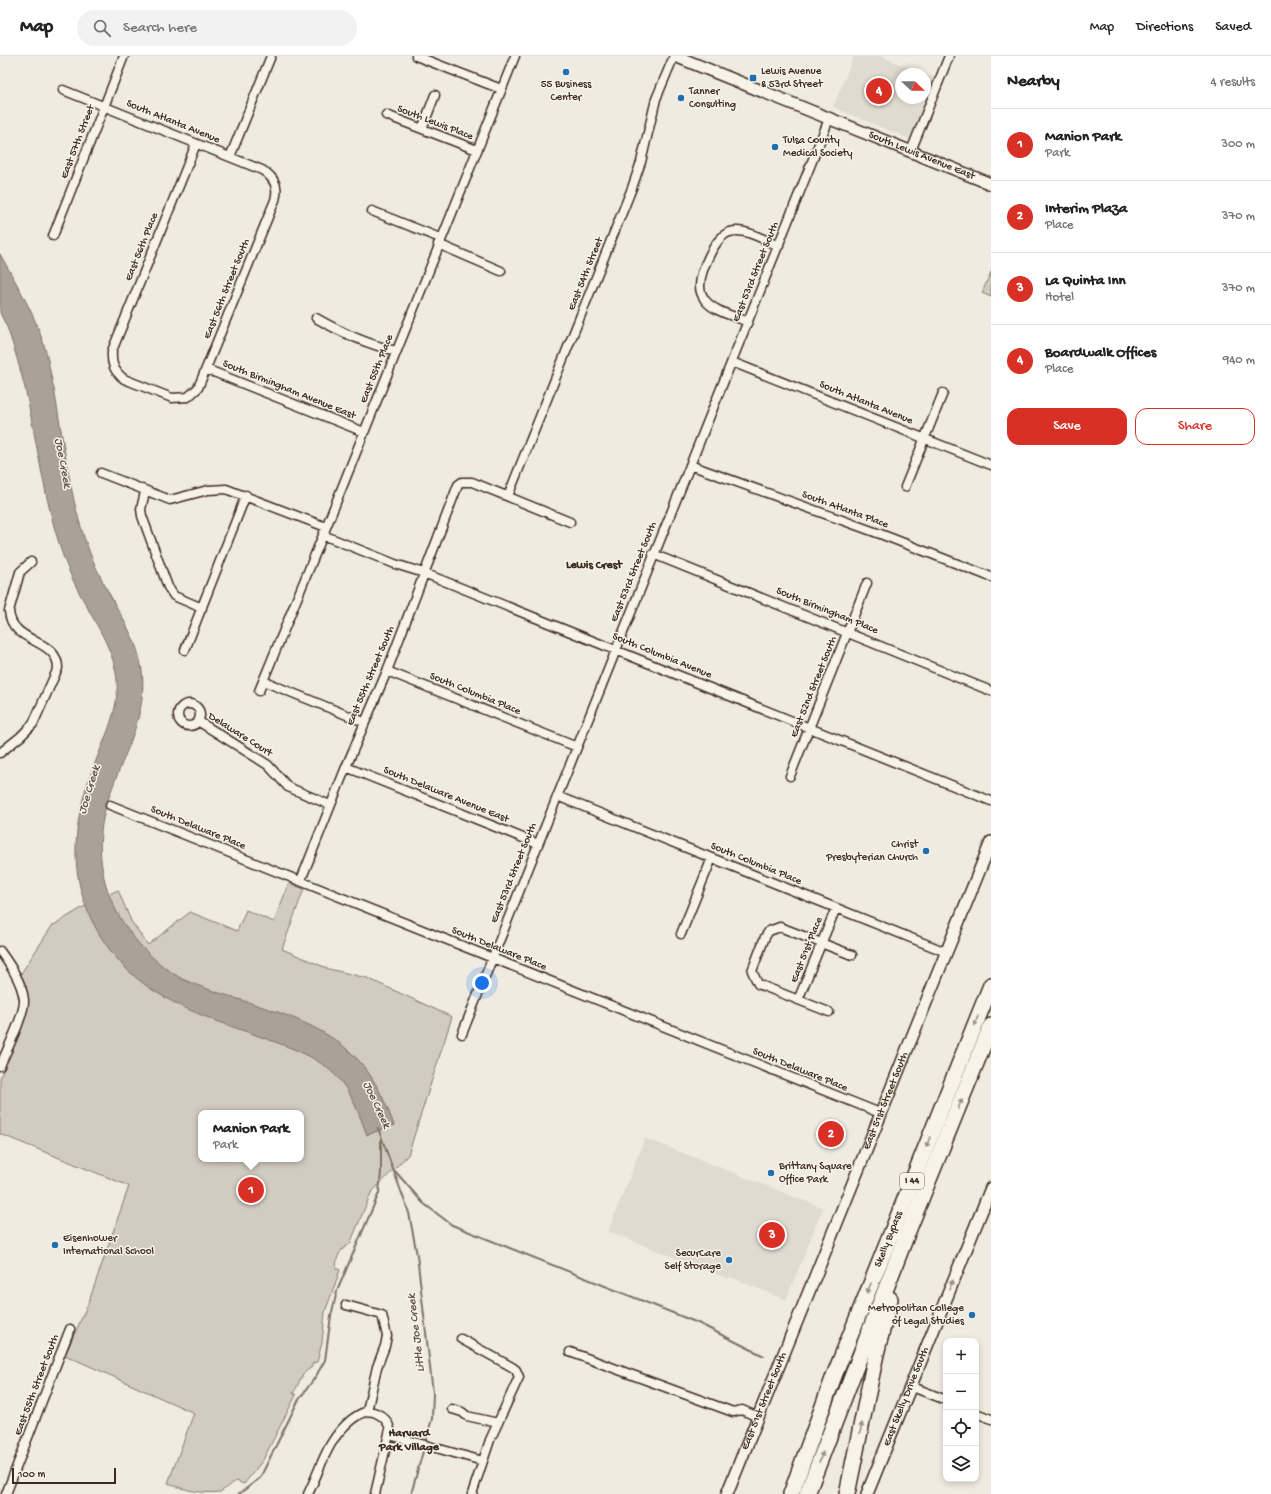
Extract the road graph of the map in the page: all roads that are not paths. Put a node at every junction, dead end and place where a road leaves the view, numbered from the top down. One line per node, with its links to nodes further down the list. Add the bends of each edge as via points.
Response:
1 (124, 56): 10 (street, East 57th Street)
2 (271, 56): 17 (street)
3 (416, 56): 7 (street)
4 (515, 56): 7 (street, East 55th Place)
5 (674, 56): 12 (main road, South Lewis Avenue East); 40 (street, East 54th Street, via 656,99 642,162)
6 (949, 56): 16 (street)
7 (501, 89): 15 (street, East 55th Place)
8 (63, 90): 10 (street, South Atlanta Avenue)
9 (435, 95): 13 (street)
10 (104, 106): 14 (street, South Atlanta Avenue); 21 (street, East 57th Street)
11 (386, 115): 13 (street, South Lewis Place)
12 (829, 119): 16 (main road, South Lewis Avenue East); 23 (street, East 53rd Street South)
13 (422, 129): 15 (street, South Lewis Place)
14 (196, 144): 17 (street, South Atlanta Avenue); 31 (street, East 56th Place, via 111,360 118,374 124,379 172,398)
15 (477, 150): 22 (street, East 55th Place)
16 (911, 151): 19 (main road, South Lewis Avenue East)
17 (230, 157): 18 (street, South Atlanta Avenue, via 262,170)
18 (272, 178): 29 (street, East 56th Street South, via 276,186 275,200)
19 (991, 184)
20 (372, 211): 22 (street)
21 (53, 236)
22 (439, 241): 24 (street); 27 (street, East 55th Place)
23 (779, 246): 26 (street, East 53rd Street South); 26 (street, via 745,232 723,234 714,245 701,280 702,296 715,309)
24 (501, 270)
25 (316, 318): 27 (street, via 345,335)
26 (748, 322): 28 (street, East 53rd Street South)
27 (396, 351): 32 (street, East 55th Place)
28 (732, 362): 33 (street, South Atlanta Avenue); 34 (street, East 53rd Street South)
29 (206, 369): 31 (street, East 56th Street South, via 194,394); 32 (street, South Birmingham Avenue East)
30 (943, 393): 33 (street)
31 (181, 399)
32 (364, 432): 42 (street, East 55th Place)
33 (924, 439): 35 (street, South Atlanta Avenue); 37 (street)
34 (690, 465): 43 (street, East 53rd Street South); 46 (street, South Atlanta Place, via 883,535)
35 (991, 465)
36 (101, 473): 38 (street, South Columbia Avenue)
37 (905, 487)
38 (145, 492): 39 (street, South Columbia Avenue, via 170,500 218,489); 48 (street, via 142,516 168,587 174,596)
39 (246, 496): 42 (street, South Columbia Avenue); 48 (street)
40 (508, 496): 41 (street); 45 (street, East 55th Street South, via 472,482 462,482 456,490)
41 (570, 522)
42 (325, 531): 45 (street, South Columbia Avenue, via 395,564); 55 (street, East 55th Place)
43 (653, 554): 49 (street, South Birmingham Place); 51 (street, East 53rd Street South)
44 (31, 562): 60 (street, via 20,572 9,611 10,616 18,631 54,653 58,660 58,668 33,724 20,737)
45 (424, 573): 51 (street, South Columbia Avenue); 52 (street, East 55th Street South)
46 (991, 578)
47 (867, 583): 49 (street, East 52nd Street South)
48 (202, 608): 50 (street)
49 (847, 631): 54 (street, South Birmingham Place); 58 (street, East 52nd Street South)
50 (184, 650)
51 (615, 650): 58 (street, South Columbia Avenue); 59 (street, East 53rd Street South)
52 (387, 670): 57 (street, East 55th Street South); 59 (street, South Columbia Place)
53 (268, 683): 57 (street)
54 (991, 690)
55 (259, 691)
56 (198, 721): 66 (street, Delaware Court, via 263,762 288,787)
57 (364, 722): 61 (street, East 55th Street South)
58 (810, 727): 62 (street, East 52nd Street South); 64 (street, South Columbia Avenue)
59 (577, 747): 63 (street, East 53rd Street South)
60 (1, 749)
61 (346, 767): 66 (street, East 55th Street South); 68 (street, South Delaware Avenue East)
62 (790, 776)
63 (557, 796): 68 (street, East 53rd Street South); 69 (street, South Columbia Place)
64 (991, 801)
65 (110, 805): 70 (street, South Delaware Place)
66 (330, 805): 70 (street, East 55th Street South)
67 (991, 842): 75 (main road, East 51st Street South)
68 (538, 844): 77 (street, East 53rd Street South)
69 (712, 858): 71 (street, South Columbia Place); 72 (street)
70 (301, 880): 77 (street, South Delaware Place)
71 (836, 908): 73 (street, East 51st Place); 75 (street, South Columbia Place)
72 (681, 934)
73 (821, 943): 76 (street); 79 (street, East 51st Place); 79 (street, via 780,927 769,932 752,972 758,984)
74 (0, 951): 83 (street, via 22,988 24,1000 22,1012)
75 (946, 952): 84 (main road, East 51st Street South)
76 (852, 955)
77 (492, 958): 82 (street, East 53rd Street South); 84 (street, South Delaware Place)
78 (991, 985): 106 (highway, Skelly Bypass / I 44, one-way to 106, via 834,1376)
79 (798, 1000): 80 (street)
80 (829, 1012)
81 (991, 1026): 86 (highway, Skelly Bypass / I 44, one-way to 81)
82 (462, 1034)
83 (0, 1066)
84 (880, 1113): 96 (main road, East 51st Street South)
85 (991, 1188): 91 (main road, East Skelly Drive South, one-way to 85)
86 (908, 1231): 107 (highway, Skelly Bypass / I 44, one-way to 86); 108 (highway, one-way to 86, via 876,1354)
87 (346, 1305): 94 (street, via 382,1315 387,1336 377,1367)
88 (70, 1329): 101 (street, East 55th Street South)
89 (461, 1339): 98 (street, via 512,1367 518,1373 518,1382)
90 (570, 1352): 96 (street, via 733,1412 742,1410)
91 (910, 1386): 92 (street); 109 (main road, East Skelly Drive South)
92 (943, 1399)
93 (452, 1409): 98 (street, via 467,1416)
94 (368, 1411): 99 (street, via 386,1420 389,1424); 102 (street, via 341,1429 328,1446)
95 (979, 1414): 97 (street)
96 (758, 1417): 105 (main road, East 51st Street South)
97 (991, 1419)
98 (498, 1423): 100 (street)
99 (389, 1435): 100 (street); 103 (street)
100 (483, 1461): 104 (street)
101 (6, 1494)
102 (308, 1494)
103 (375, 1494)
104 (472, 1494)
105 (727, 1494)
106 (791, 1494)
107 (807, 1494)
108 (848, 1494)
109 (867, 1494)

